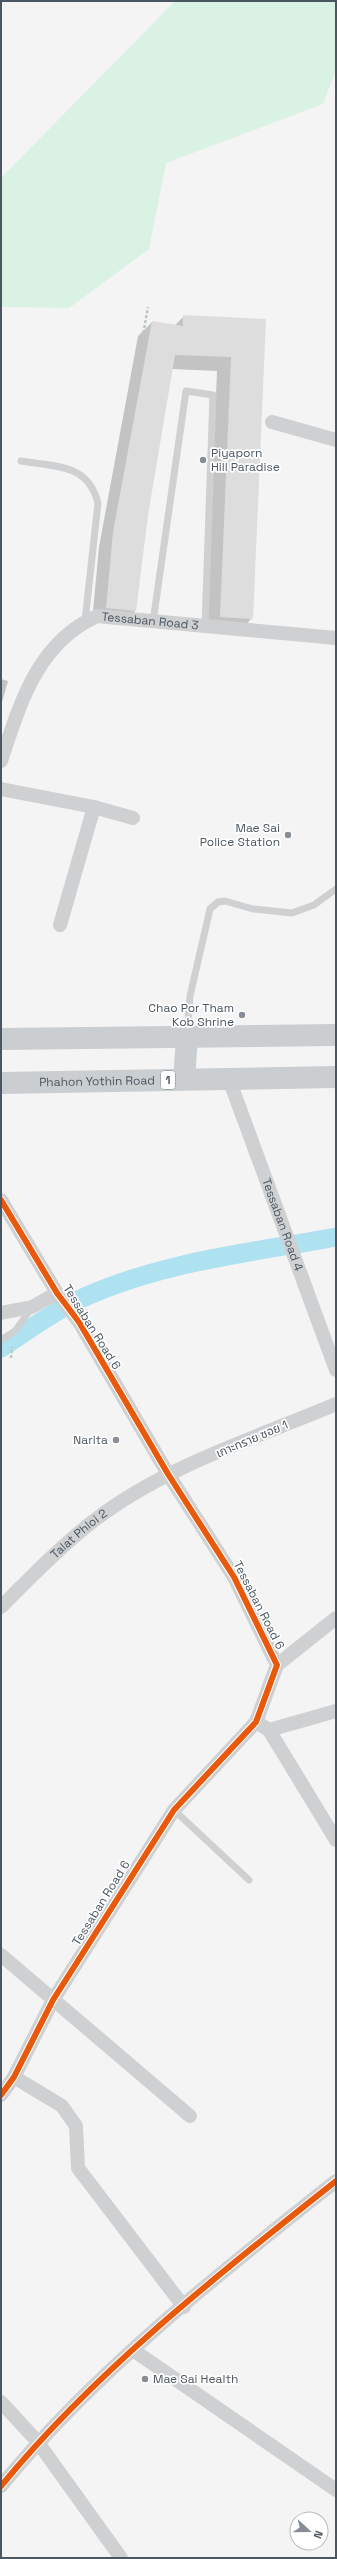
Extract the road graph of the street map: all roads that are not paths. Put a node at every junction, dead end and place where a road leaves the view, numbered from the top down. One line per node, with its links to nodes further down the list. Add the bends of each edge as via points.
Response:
1 (272, 422): 2 (street)
2 (336, 440)
3 (21, 461): 4 (lane, via 72,470 83,475 94,489 98,503)
4 (85, 621): 5 (street, Tessaban Road 3, via 97,616); 8 (street, Tessaban Road 3, via 46,655 34,674)
5 (153, 622): 6 (street, Tessaban Road 3); 6 (lane, via 186,391 213,395)
6 (205, 626): 7 (street, Tessaban Road 3)
7 (336, 638)
8 (5, 737): 9 (street, Tessaban Road 3)
9 (1, 761)
10 (1, 789): 11 (street)
11 (94, 807): 12 (street); 14 (street)
12 (133, 818)
13 (336, 889): 16 (lane, via 314,905 292,913 253,909 225,901 218,902 210,908 190,996)
14 (60, 925)
15 (336, 1035): 16 (main road)
16 (187, 1038): 17 (main road); 19 (main road)
17 (1, 1039)
18 (336, 1077): 20 (main road, Phahon Yothin Road / 1)
19 (184, 1079): 20 (main road, Phahon Yothin Road / 1); 21 (main road, Phahon Yothin Road / 1)
20 (229, 1079): 27 (street, Tessaban Road 4)
21 (1, 1083)
22 (1, 1200): 23 (street, Tessaban Road 6)
23 (58, 1293): 24 (street); 29 (street, Tessaban Road 6, via 79,1322)
24 (32, 1307): 25 (street); 26 (lane, via 15,1331)
25 (1, 1313)
26 (1, 1340)
27 (336, 1370)
28 (336, 1404): 29 (street, เกาะทราย ซอย 1)
29 (168, 1474): 30 (street, Talat Phloi 2, via 97,1518 50,1558); 32 (street, Tessaban Road 6, via 234,1577)
30 (1, 1607)
31 (336, 1618): 32 (street)
32 (278, 1665): 34 (street, Tessaban Road 6)
33 (336, 1710): 35 (street)
34 (256, 1722): 35 (street); 36 (street, Tessaban Road 6)
35 (269, 1730): 37 (street)
36 (174, 1810): 38 (lane); 40 (street, Tessaban Road 6)
37 (336, 1840)
38 (249, 1880)
39 (1, 1955): 40 (street)
40 (53, 2000): 41 (street, Tessaban Road 6); 43 (street)
41 (14, 2077): 42 (street, Tessaban Road 6); 45 (street, via 62,2106 76,2126 78,2168)
42 (1, 2095)
43 (190, 2116)
44 (336, 2181): 45 (street, via 240,2257)
45 (184, 2307): 46 (street)
46 (133, 2350): 48 (street); 50 (street)
47 (1, 2402): 48 (street)
48 (37, 2441): 49 (street); 51 (street)
49 (1, 2486)
50 (336, 2490)
51 (121, 2558)

